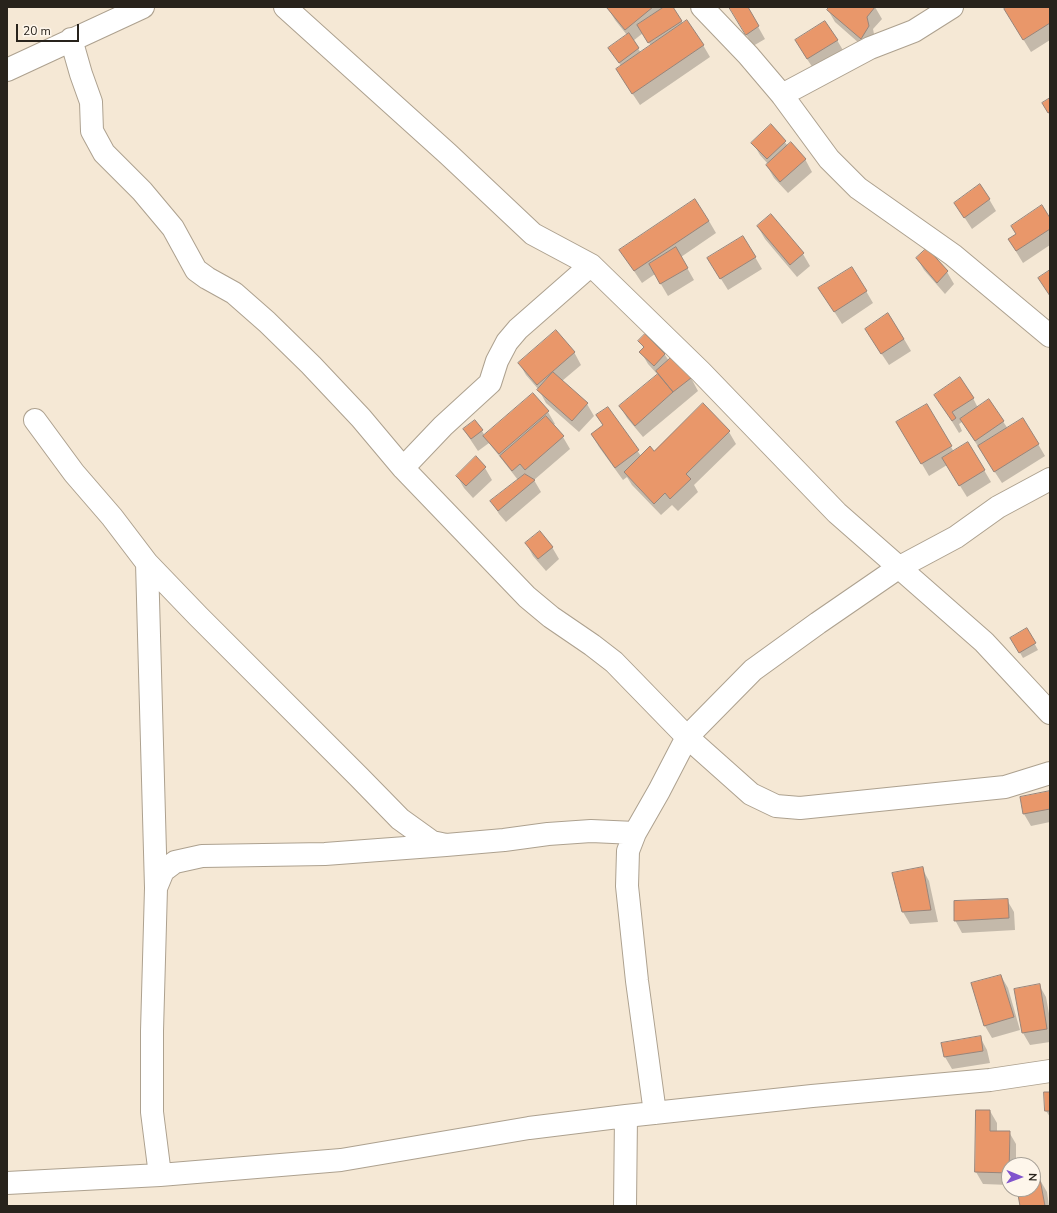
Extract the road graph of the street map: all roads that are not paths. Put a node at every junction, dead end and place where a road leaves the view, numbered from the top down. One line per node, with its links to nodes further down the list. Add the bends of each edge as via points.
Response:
1 (143, 7): 5 (street)
2 (285, 7): 8 (street, via 533,234)
3 (702, 7): 7 (street)
4 (952, 7): 7 (street, via 914,31 870,48)
5 (71, 40): 6 (street); 11 (street, via 91,102 92,131 104,153 142,191 173,228 196,270 234,293 267,322 356,413)
6 (7, 70)
7 (782, 95): 9 (street, via 829,159 858,188 953,255)
8 (591, 265): 11 (street, via 518,329 507,342 497,361 490,383); 14 (street, via 701,372 837,513)
9 (1050, 336)
10 (35, 420): 13 (street)
11 (402, 468): 16 (street, via 527,597 614,662)
12 (1050, 479): 14 (street, via 998,507 956,537)
13 (147, 563): 19 (street, via 400,819 432,842); 20 (street)
14 (898, 568): 15 (street, via 984,642); 16 (street, via 753,670)
15 (1050, 713)
16 (687, 737): 17 (street, via 751,794 776,806 800,808 1005,787); 18 (street)
17 (1050, 772)
18 (635, 833): 19 (street, via 591,831); 22 (street, via 628,851 627,886)
19 (446, 846): 20 (street, via 325,854 202,856 175,862 163,871)
20 (156, 888): 24 (street, via 152,1112)
21 (1050, 1071): 22 (street, via 990,1080)
22 (655, 1113): 23 (street)
23 (626, 1116): 24 (street, via 530,1128 340,1160); 26 (street)
24 (160, 1175): 25 (street)
25 (7, 1183)
26 (626, 1206)

